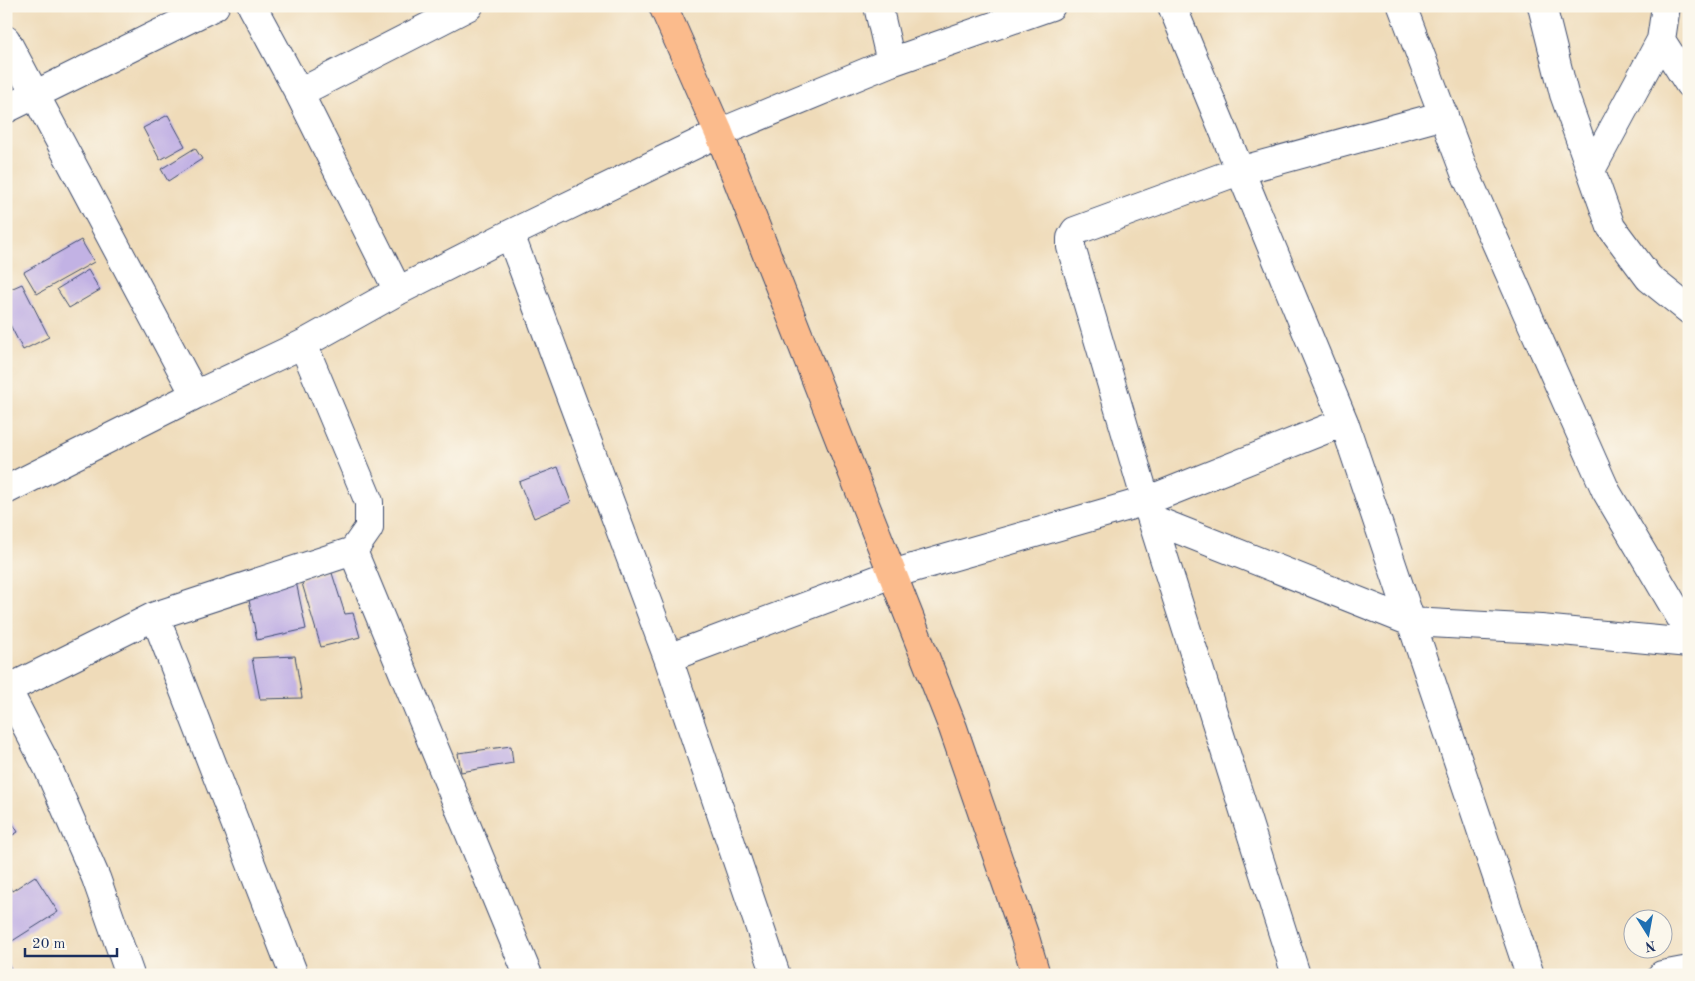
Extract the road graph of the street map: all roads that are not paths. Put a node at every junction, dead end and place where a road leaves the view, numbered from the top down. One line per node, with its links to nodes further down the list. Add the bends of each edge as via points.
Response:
1 (216, 6): 16 (street)
2 (252, 6): 15 (street)
3 (469, 6): 15 (street)
4 (663, 6): 19 (main road)
5 (878, 6): 13 (street)
6 (1051, 6): 13 (street)
7 (1172, 6): 21 (street)
8 (1402, 6): 18 (street)
9 (1542, 6): 20 (street, via 1564,94)
10 (1666, 6): 12 (street)
11 (6, 40): 16 (street)
12 (1661, 40): 14 (street); 20 (street)
13 (892, 62): 19 (street)
14 (1689, 84)
15 (299, 93): 23 (street)
16 (35, 94): 17 (street); 26 (street)
17 (6, 109)
18 (1444, 115): 21 (street); 34 (street, via 1465,174 1606,491)
19 (719, 133): 22 (street); 31 (main road)
20 (1591, 170): 24 (street, via 1611,228 1649,278)
21 (1239, 171): 27 (street); 29 (street, via 1075,232 1071,238)
22 (510, 234): 23 (street); 36 (street)
23 (398, 291): 25 (street)
24 (1689, 310)
25 (304, 344): 26 (street); 30 (street, via 369,502 369,528)
26 (195, 395): 28 (street)
27 (1344, 422): 29 (street); 33 (street)
28 (6, 490)
29 (1149, 510): 31 (street); 33 (street); 44 (street)
30 (353, 551): 32 (street); 41 (street)
31 (892, 574): 36 (street); 43 (main road, via 953,728)
32 (154, 616): 37 (street); 40 (street)
33 (1411, 622): 35 (street, via 1541,629); 45 (street)
34 (1689, 632)
35 (1689, 643)
36 (668, 658): 42 (street)
37 (7, 688): 39 (street, via 48,768 96,878)
38 (1689, 970): 46 (street)
39 (130, 975)
40 (294, 975)
41 (528, 975)
42 (776, 975)
43 (1036, 975)
44 (1296, 975)
45 (1530, 975)
46 (1662, 975)

